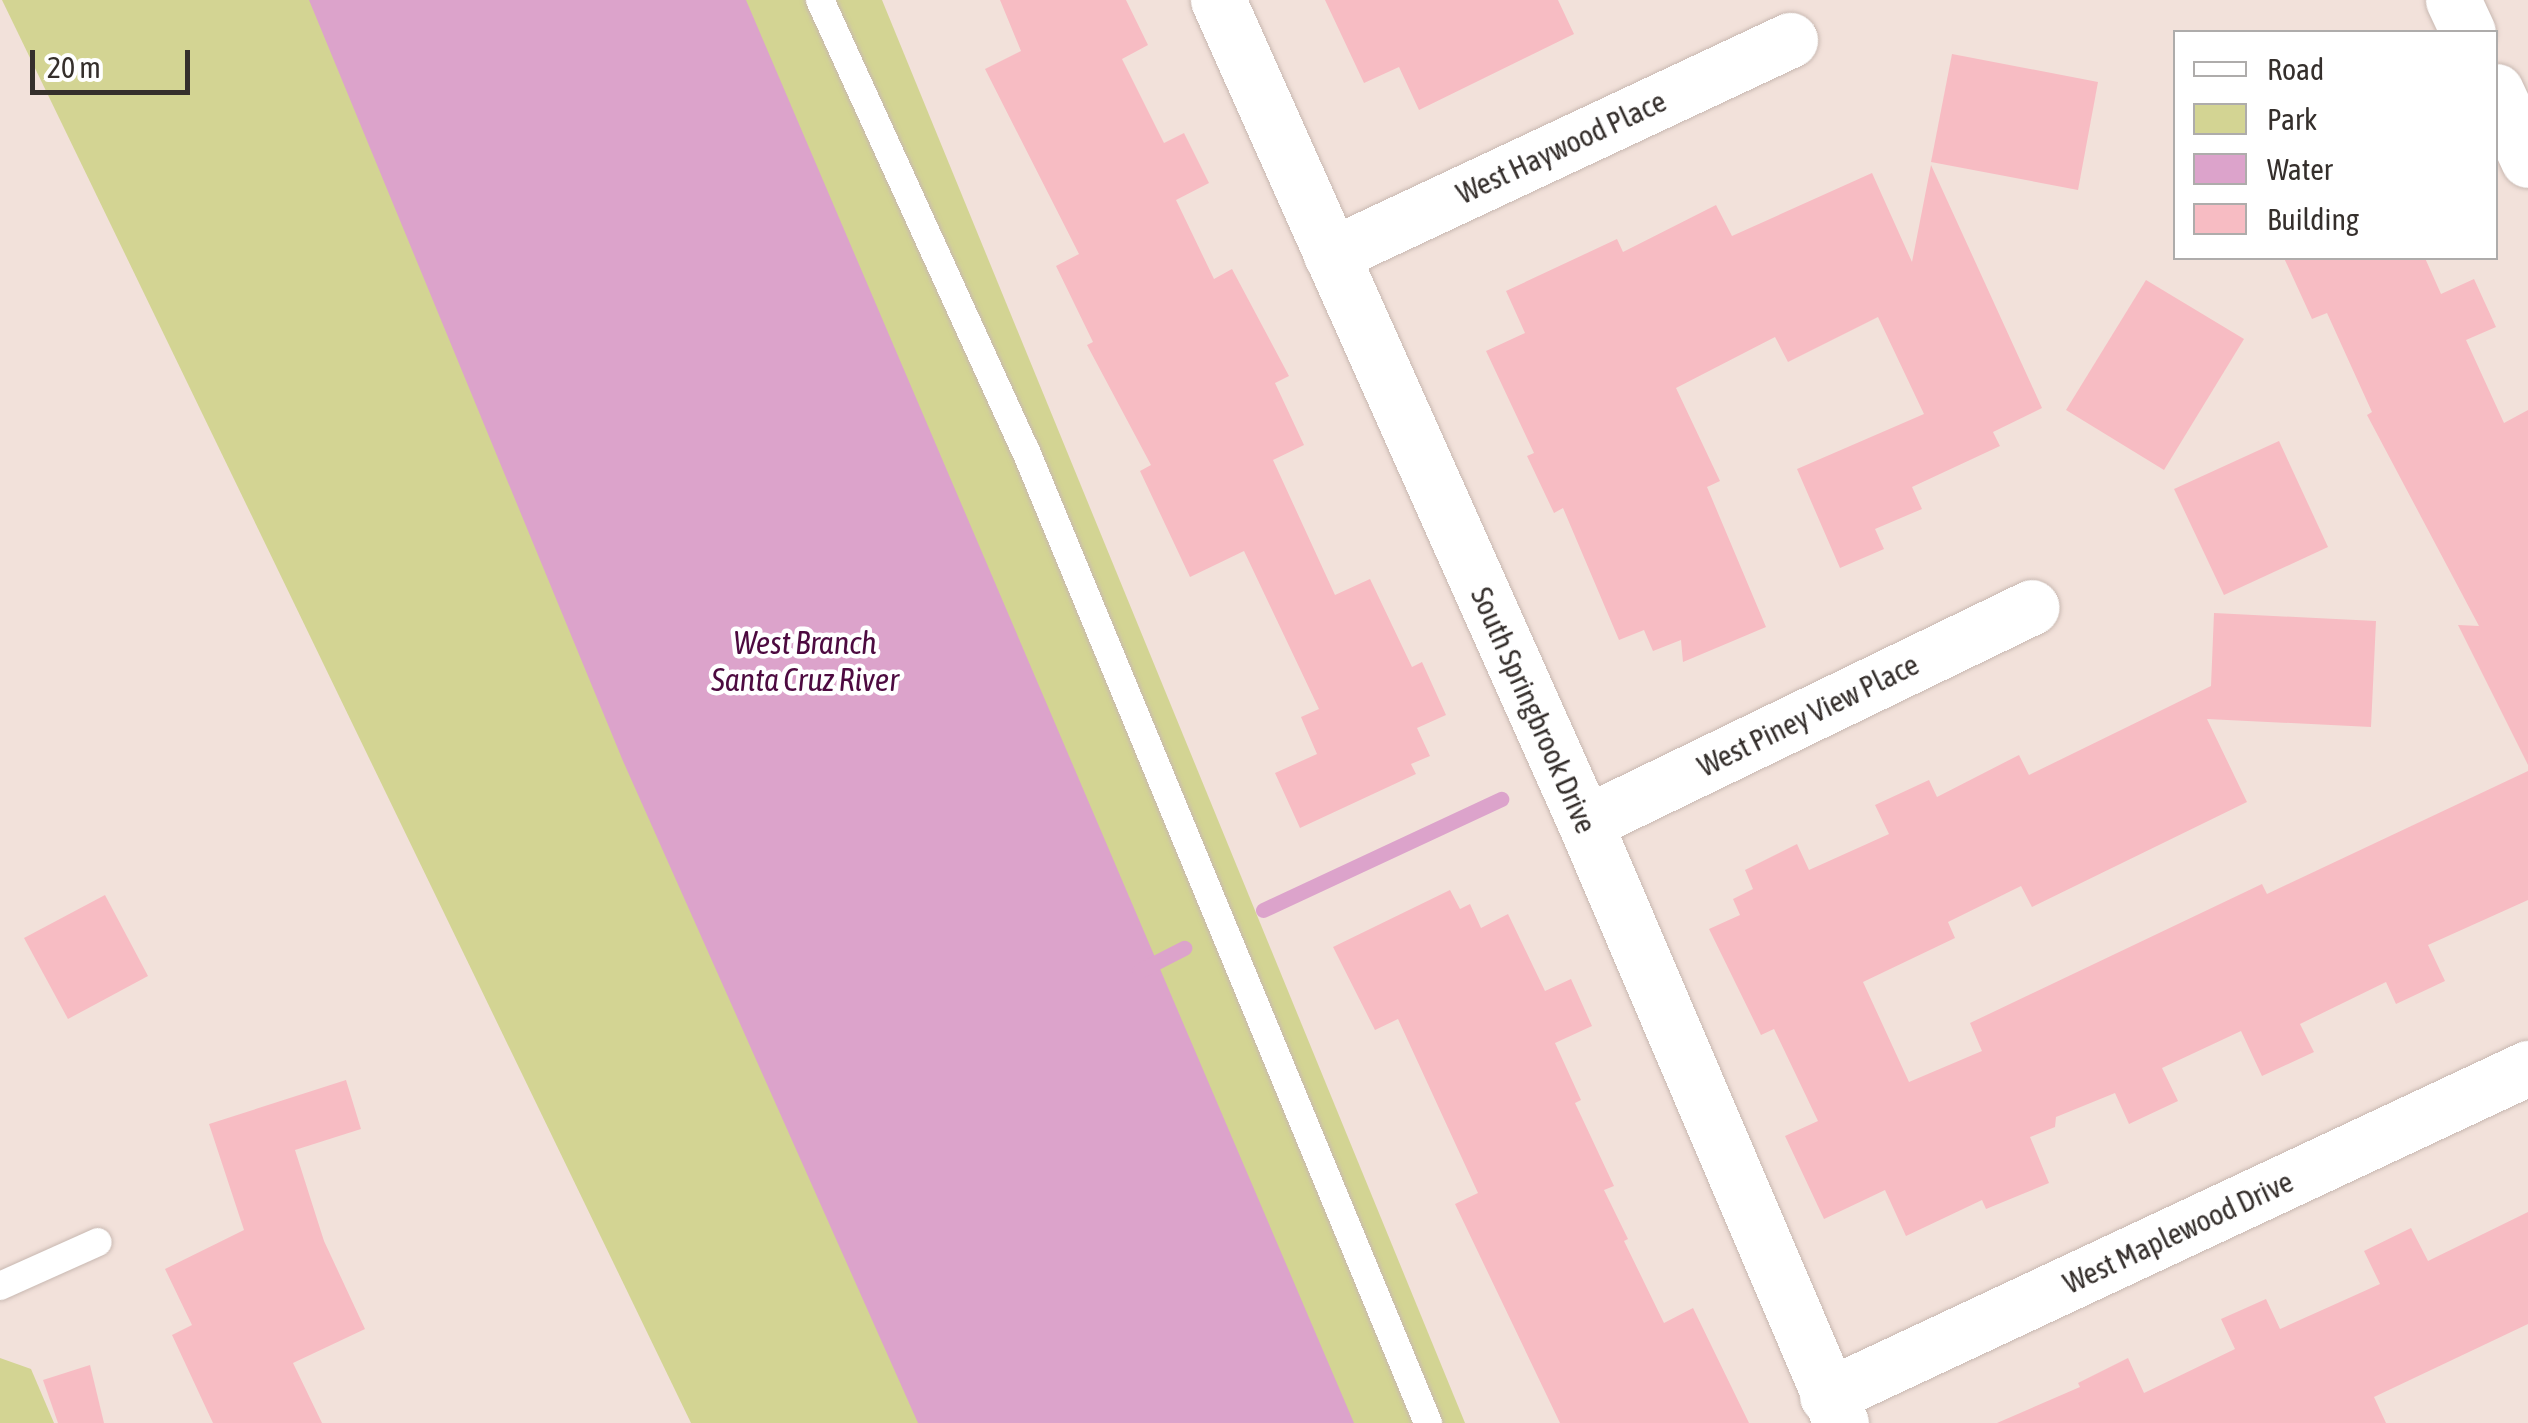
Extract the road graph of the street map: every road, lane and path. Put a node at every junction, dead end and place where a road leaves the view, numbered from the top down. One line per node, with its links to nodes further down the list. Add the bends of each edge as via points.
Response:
1 (820, 0): 15 (lane, via 1025,449)
2 (1218, 0): 8 (street, South Springbrook Drive)
3 (2453, 0): 4 (street)
4 (2467, 30)
5 (1790, 40): 8 (street, West Haywood Place)
6 (2498, 95): 7 (street)
7 (2528, 160)
8 (1331, 255): 10 (street, South Springbrook Drive)
9 (2032, 607): 10 (street, West Piney View Place)
10 (1584, 823): 14 (street, South Springbrook Drive)
11 (2528, 1068): 14 (street, West Maplewood Drive)
12 (98, 1242): 13 (lane)
13 (0, 1286)
14 (1834, 1409)
15 (1428, 1423)

